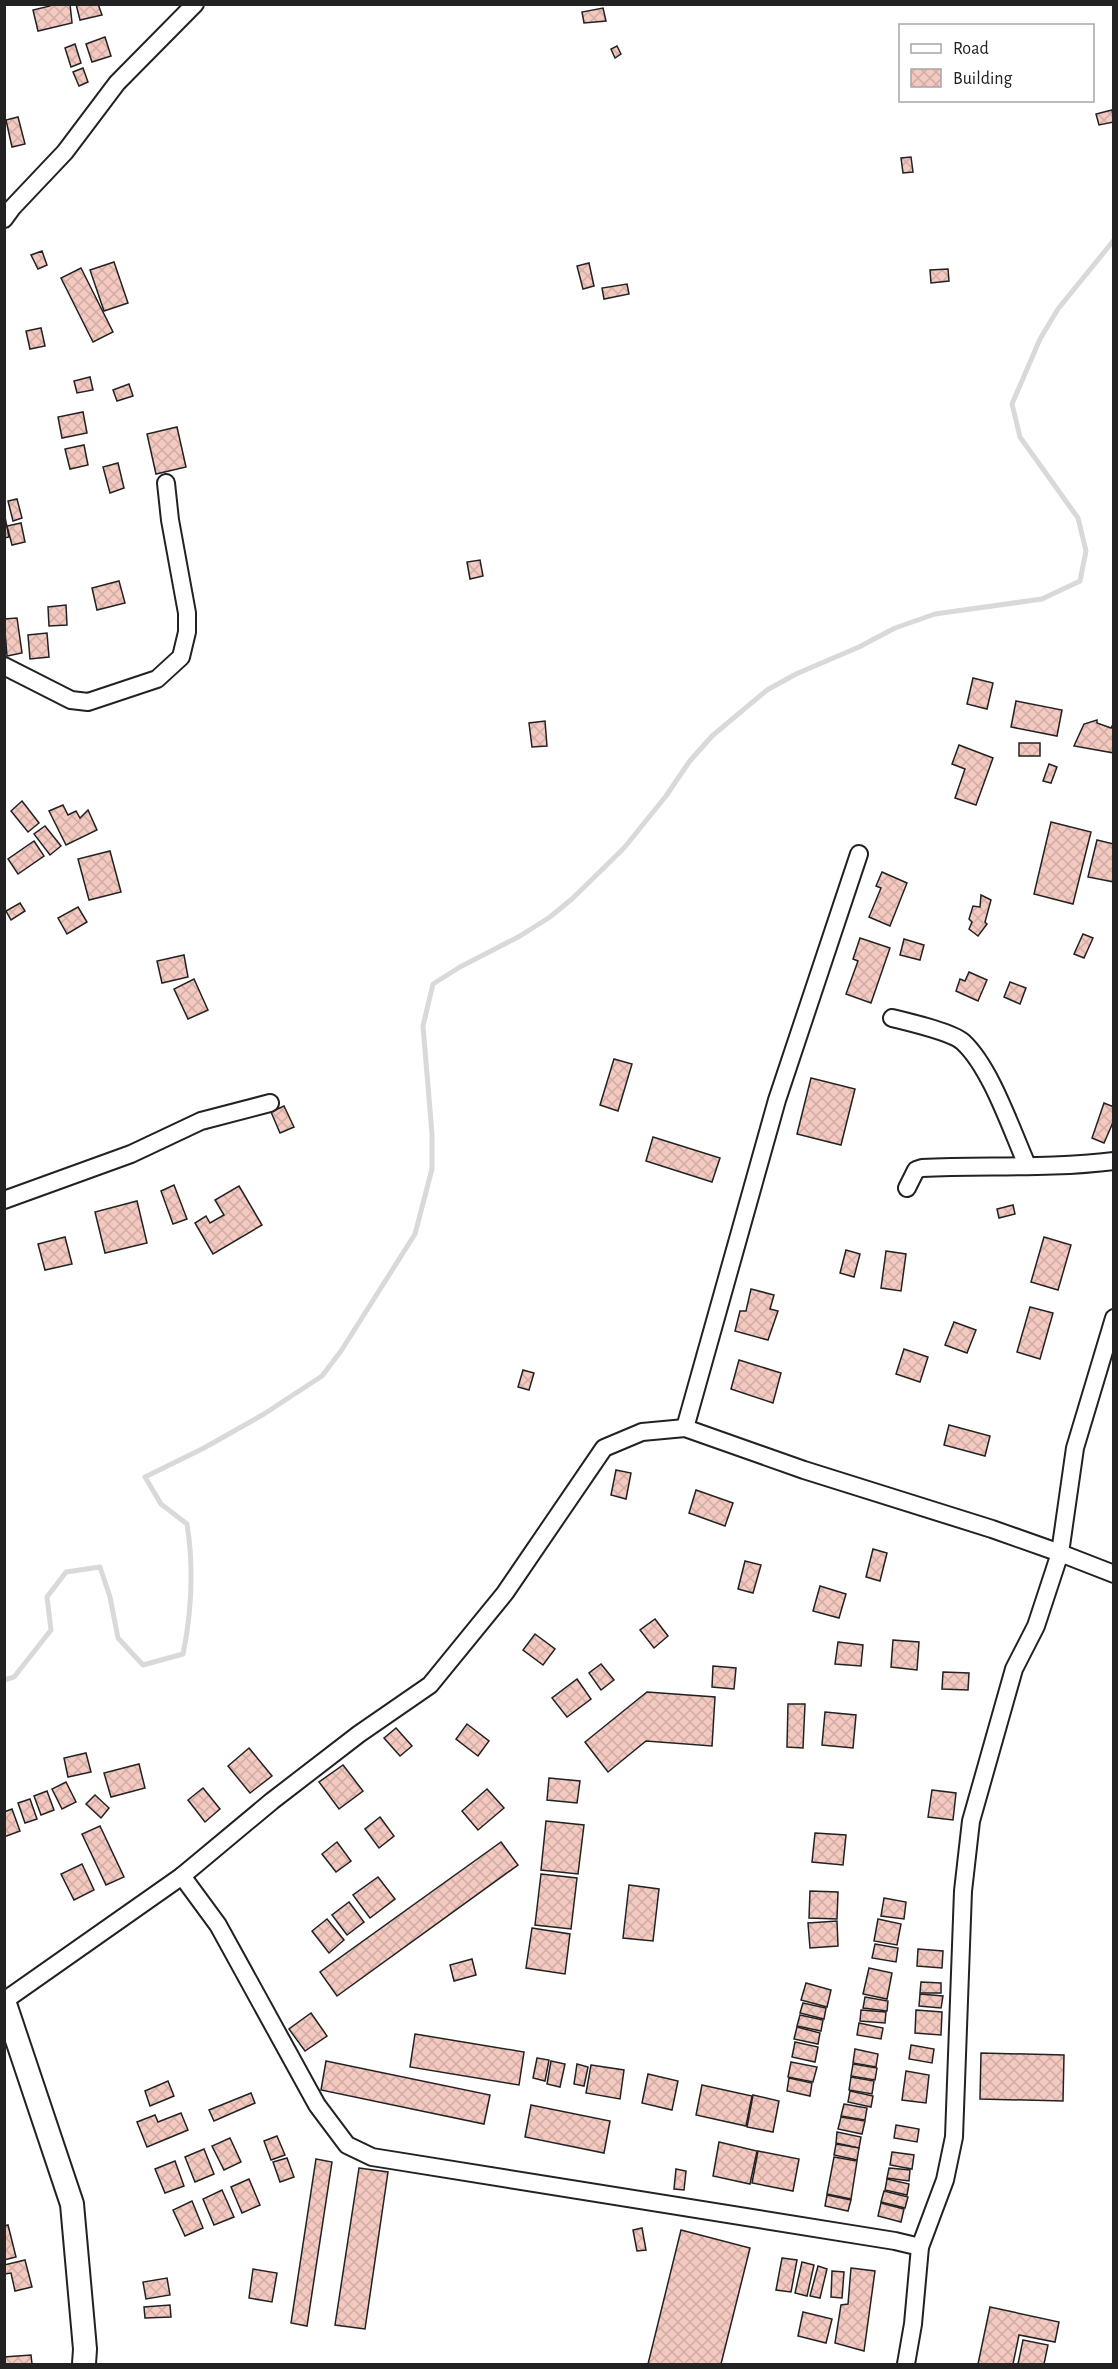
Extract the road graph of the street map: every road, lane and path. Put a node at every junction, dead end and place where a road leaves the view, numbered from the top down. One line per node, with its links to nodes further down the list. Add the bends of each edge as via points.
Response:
1 (195, 4): 2 (street, via 117,83 65,152)
2 (4, 219)
3 (166, 483): 4 (street, via 187,613 181,657 157,679 88,702 70,700)
4 (4, 666)
5 (859, 854): 13 (street, via 777,1100)
6 (892, 1018): 9 (street, via 961,1040 984,1070)
7 (270, 1103): 11 (street, via 201,1120 131,1154)
8 (1113, 1161): 9 (street, via 1073,1166)
9 (1027, 1165): 10 (street, via 922,1168 916,1170)
10 (907, 1188)
11 (4, 1200)
12 (1113, 1318): 14 (street, via 1075,1448)
13 (685, 1428): 14 (street); 16 (street, via 642,1432 604,1448 505,1593 430,1685 272,1801)
14 (1060, 1553): 15 (street); 18 (street, via 1036,1626 1014,1669 971,1821 963,1891 954,2137 945,2180)
15 (1113, 1574)
16 (182, 1876): 17 (street); 18 (street, via 218,1925 317,2105 347,2145 372,2157)
17 (4, 2001): 19 (street, via 72,2204)
18 (920, 2247): 20 (street)
19 (84, 2364)
20 (906, 2364)

